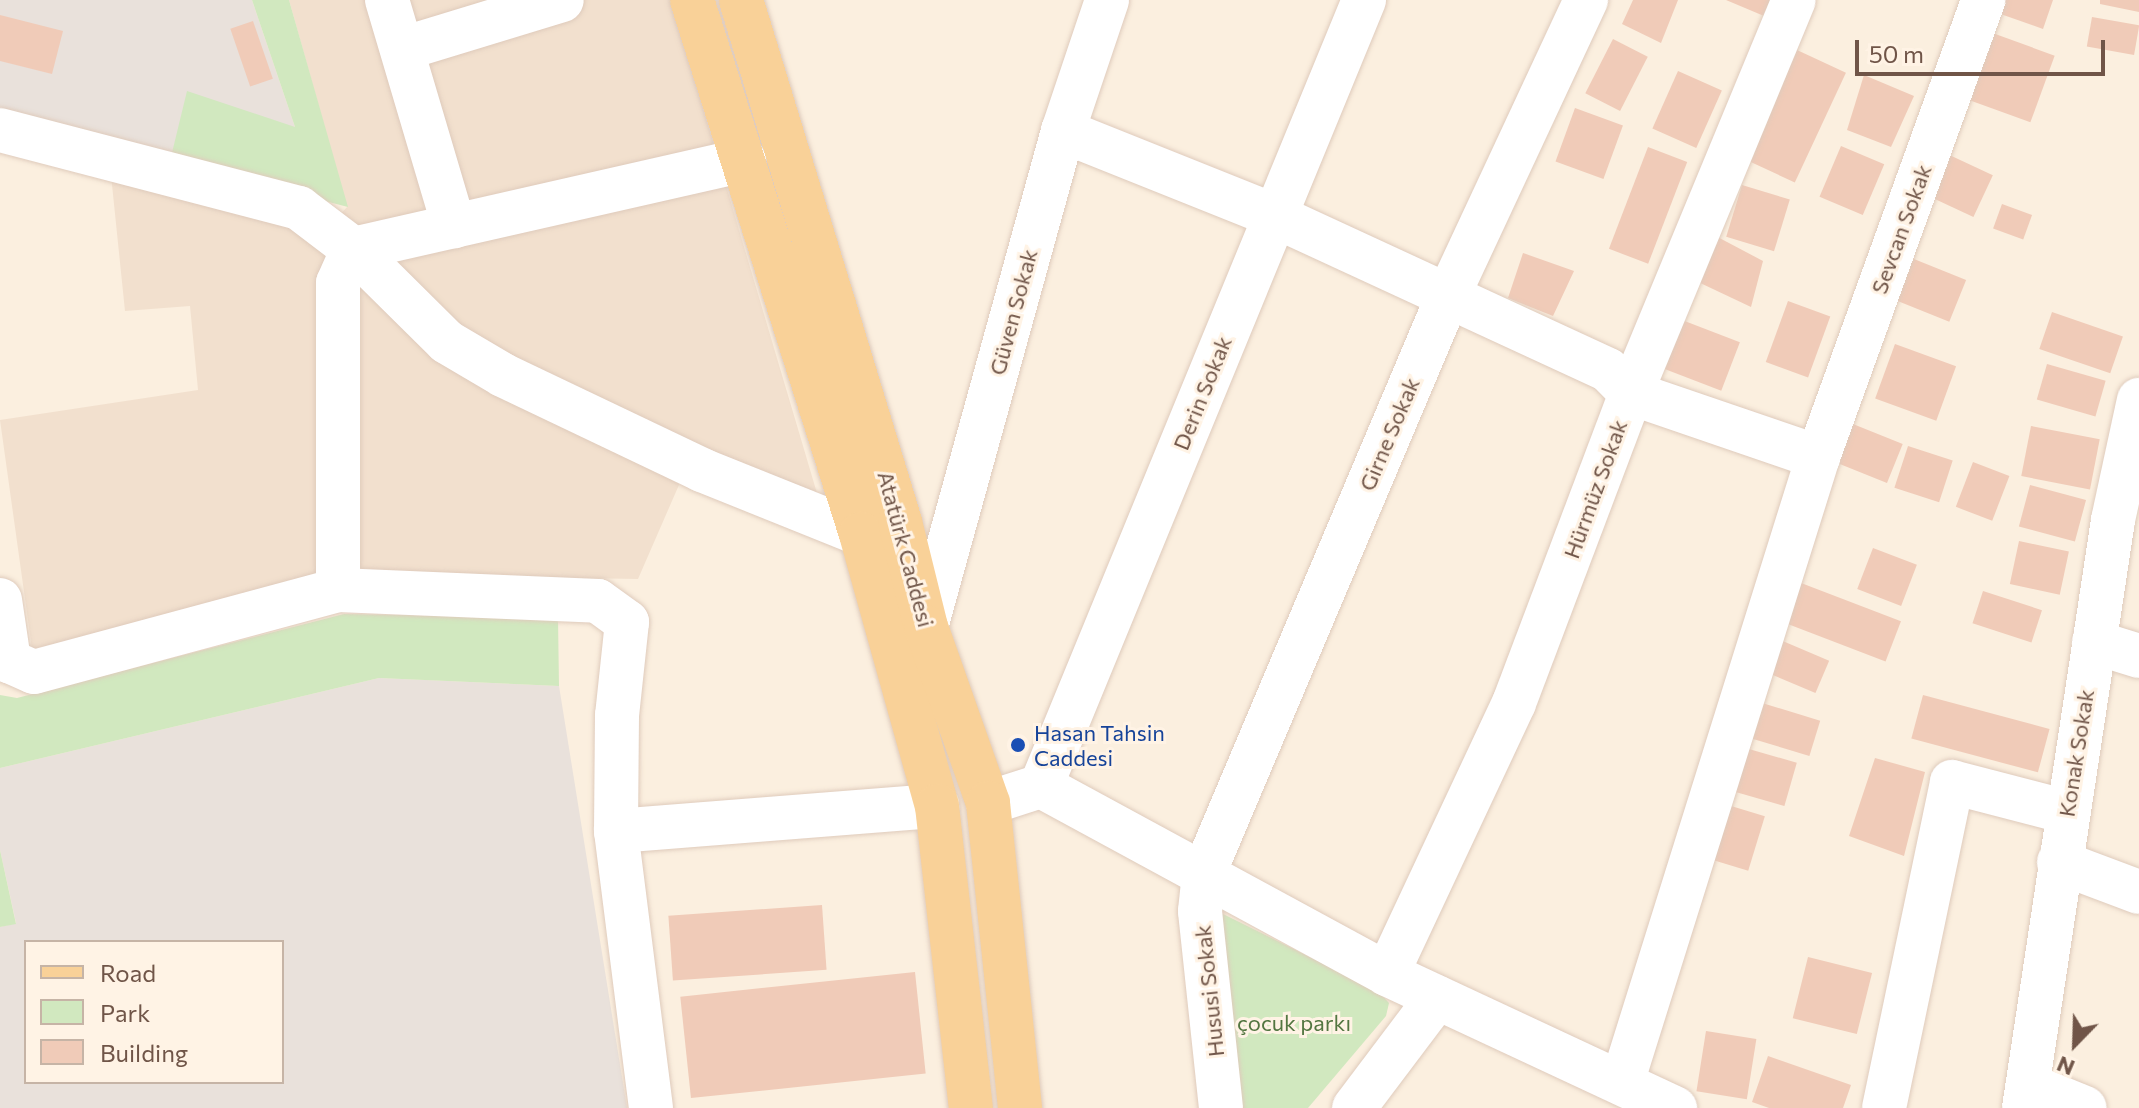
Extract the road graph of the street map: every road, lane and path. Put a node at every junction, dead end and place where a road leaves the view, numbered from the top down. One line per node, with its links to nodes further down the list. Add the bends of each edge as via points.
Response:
1 (387, 0): 10 (street)
2 (562, 0): 10 (street)
3 (692, 0): 13 (main road)
4 (741, 0): 24 (main road, Atatürk Caddesi, via 900,522)
5 (1107, 0): 12 (street, Güven Sokak)
6 (1364, 0): 14 (street, Derin Sokak)
7 (1586, 0): 17 (street, Girne Sokak)
8 (1794, 0): 18 (street, Hürmüz Sokak)
9 (1983, 0): 20 (street, Sevcan Sokak)
10 (402, 49): 15 (street)
11 (0, 130): 16 (street, via 299,208)
12 (1063, 131): 14 (street); 24 (street, Güven Sokak)
13 (744, 160): 15 (street); 21 (main road)
14 (1275, 216): 17 (street); 27 (street, Derin Sokak)
15 (454, 226): 16 (street)
16 (353, 249): 21 (street, via 447,342 503,375 702,470); 22 (street, via 338,283)
17 (1448, 296): 18 (street, via 1608,370); 33 (street, Girne Sokak)
18 (1631, 393): 20 (street); 35 (street, Hürmüz Sokak, via 1514,703)
19 (2139, 400): 25 (street, Konak Sokak)
20 (1818, 457): 37 (street, Sevcan Sokak)
21 (861, 534): 29 (main road)
22 (338, 590): 23 (street, via 34,672 9,661); 31 (street, via 598,601 627,622 617,715)
23 (0, 600)
24 (926, 627): 28 (main road, Atatürk Caddesi)
25 (2094, 642): 26 (street); 30 (street, Konak Sokak)
26 (2139, 656)
27 (1041, 786): 28 (street); 33 (street)
28 (988, 803): 42 (main road, Atatürk Caddesi)
29 (937, 806): 31 (street); 41 (main road)
30 (2067, 812): 32 (street, Konak Sokak); 45 (street, via 1952,782)
31 (616, 831): 40 (street)
32 (2059, 862): 34 (street); 38 (street, Konak Sokak)
33 (1204, 873): 35 (street); 43 (street, Hususi Sokak, via 1200,911)
34 (2139, 892)
35 (1387, 974): 36 (street)
36 (1437, 998): 37 (street); 44 (street)
37 (1622, 1083): 39 (street)
38 (2026, 1096): 46 (street)
39 (1669, 1107)
40 (651, 1108)
41 (971, 1108)
42 (1020, 1108)
43 (1221, 1108)
44 (1354, 1108)
45 (1884, 1108)
46 (2085, 1108)

